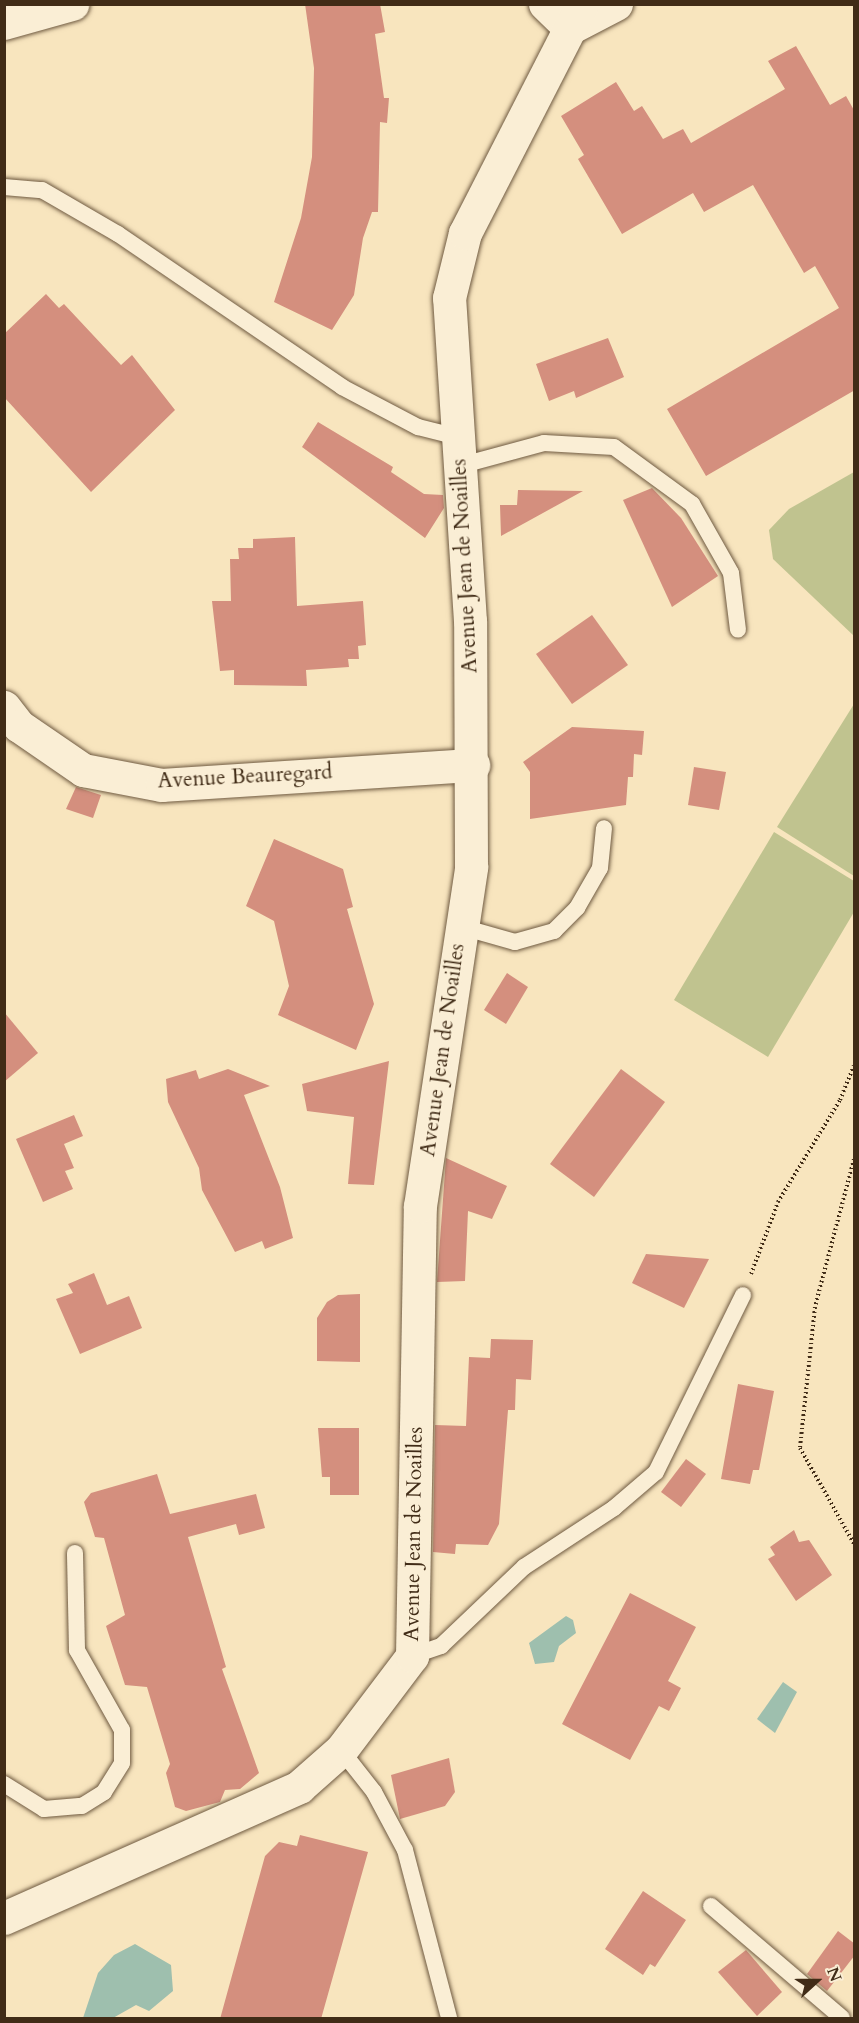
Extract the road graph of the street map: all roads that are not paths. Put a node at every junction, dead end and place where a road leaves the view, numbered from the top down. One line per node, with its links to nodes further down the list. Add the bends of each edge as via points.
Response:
1 (72, 4): 5 (street)
2 (545, 4): 4 (street)
3 (616, 4): 4 (street)
4 (576, 16): 7 (street, Avenue Jean de Noailles, via 465,233 449,298)
5 (4, 22)
6 (4, 187): 7 (lane, via 42,190 118,234 342,387)
7 (459, 452): 8 (lane, via 544,443 614,447 692,504 731,573); 10 (street, Avenue Jean de Noailles)
8 (738, 630)
9 (4, 708): 10 (street, Avenue Beauregard, via 19,726 83,770 162,785)
10 (473, 765): 12 (street, Avenue Jean de Noailles, via 471,867)
11 (604, 828): 12 (lane, via 600,868 577,908 554,931 515,942)
12 (462, 927): 15 (street, Avenue Jean de Noailles, via 420,1206)
13 (744, 1295): 15 (lane, via 656,1472 614,1508 524,1567 441,1647)
14 (75, 1553): 17 (lane, via 77,1650 122,1730 122,1762 104,1792 82,1806 44,1809)
15 (412, 1656): 16 (street, Avenue Jean de Noailles)
16 (341, 1750): 19 (street, Avenue Jean de Noailles, via 299,1787); 20 (lane, via 374,1792 405,1850)
17 (4, 1784)
18 (711, 1906): 21 (lane)
19 (4, 1918)
20 (448, 2019)
21 (842, 2019)

